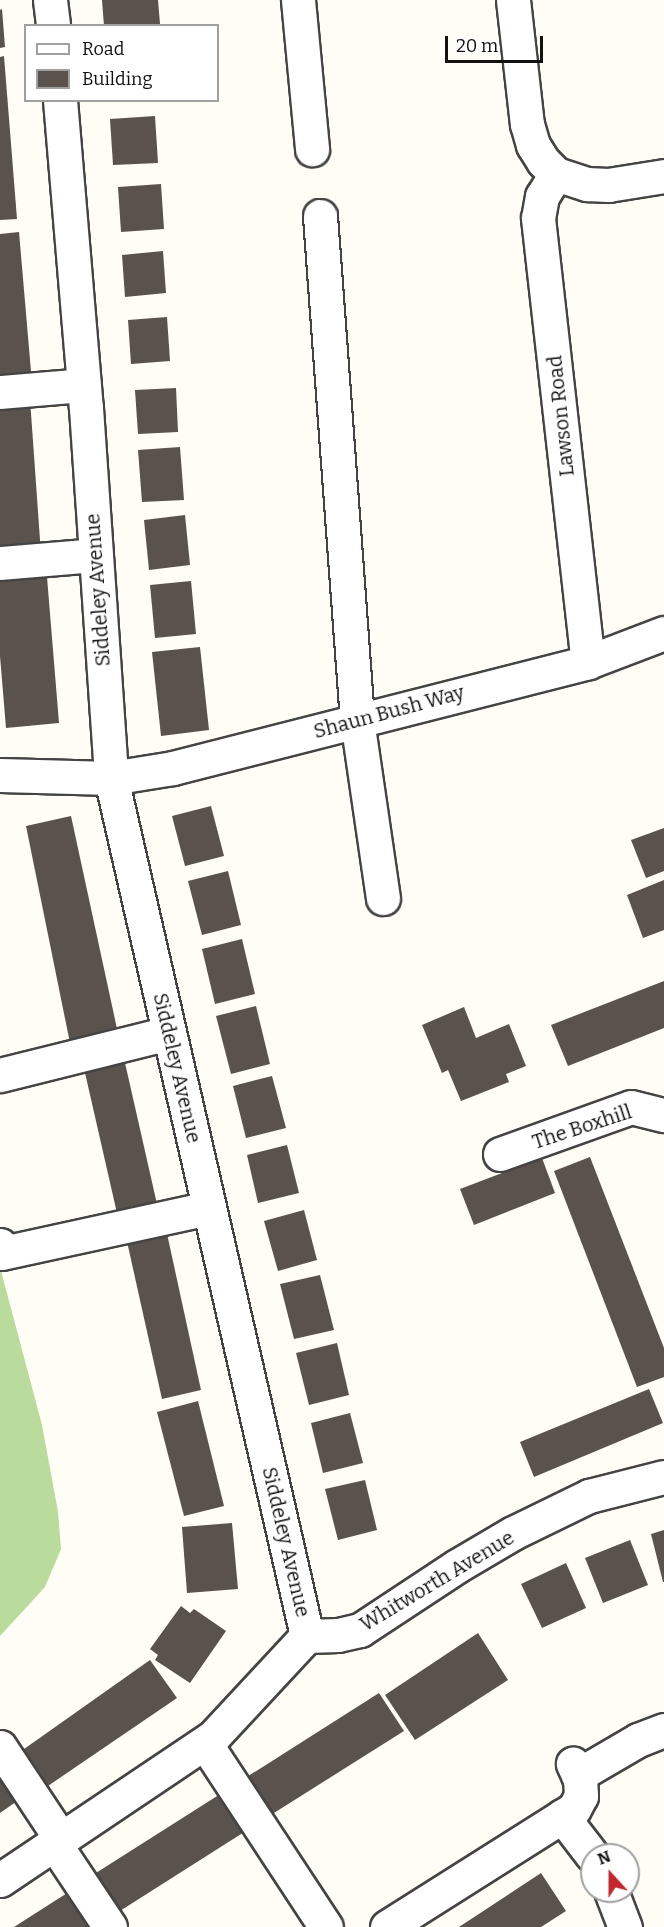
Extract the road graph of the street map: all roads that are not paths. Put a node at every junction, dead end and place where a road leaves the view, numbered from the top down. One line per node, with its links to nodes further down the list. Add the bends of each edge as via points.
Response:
1 (50, 0): 4 (street)
2 (298, 0): 6 (street)
3 (513, 0): 7 (street, via 527,124 533,146)
4 (53, 24)
5 (60, 102): 10 (street, Siddeley Avenue)
6 (312, 149)
7 (556, 174): 8 (street, via 587,184 608,185); 15 (street, Lawson Road, via 542,196 538,218)
8 (664, 176)
9 (320, 216): 16 (street)
10 (84, 386): 11 (street); 12 (street, Siddeley Avenue)
11 (0, 393)
12 (96, 555): 13 (street); 18 (street, Siddeley Avenue)
13 (0, 563)
14 (664, 633): 15 (street, Shaun Bush Way)
15 (588, 662): 16 (street, Shaun Bush Way)
16 (357, 720): 18 (street, Shaun Bush Way, via 173,768); 19 (street)
17 (0, 775): 18 (street, Shaun Bush Way)
18 (111, 778): 20 (street, Siddeley Avenue)
19 (383, 898)
20 (169, 1033): 21 (street); 24 (street, Siddeley Avenue)
21 (0, 1075)
22 (664, 1115): 23 (street, The Boxhill, via 631,1107)
23 (500, 1154)
24 (209, 1208): 25 (street, via 2,1253); 27 (street, Siddeley Avenue)
25 (0, 1245)
26 (664, 1477): 27 (street, Whitworth Avenue, via 589,1496 513,1533 360,1630)
27 (307, 1636): 29 (street, Siddeley Avenue)
28 (664, 1730): 31 (street, via 576,1770 581,1796 574,1809)
29 (205, 1743): 32 (street, Siddeley Avenue); 37 (street)
30 (0, 1747): 32 (street)
31 (562, 1816): 33 (street); 38 (street)
32 (58, 1841): 34 (street, Siddeley Avenue); 36 (street)
33 (583, 1843)
34 (0, 1880)
35 (616, 1903): 39 (street)
36 (110, 1927)
37 (326, 1927)
38 (387, 1927)
39 (625, 1927)

